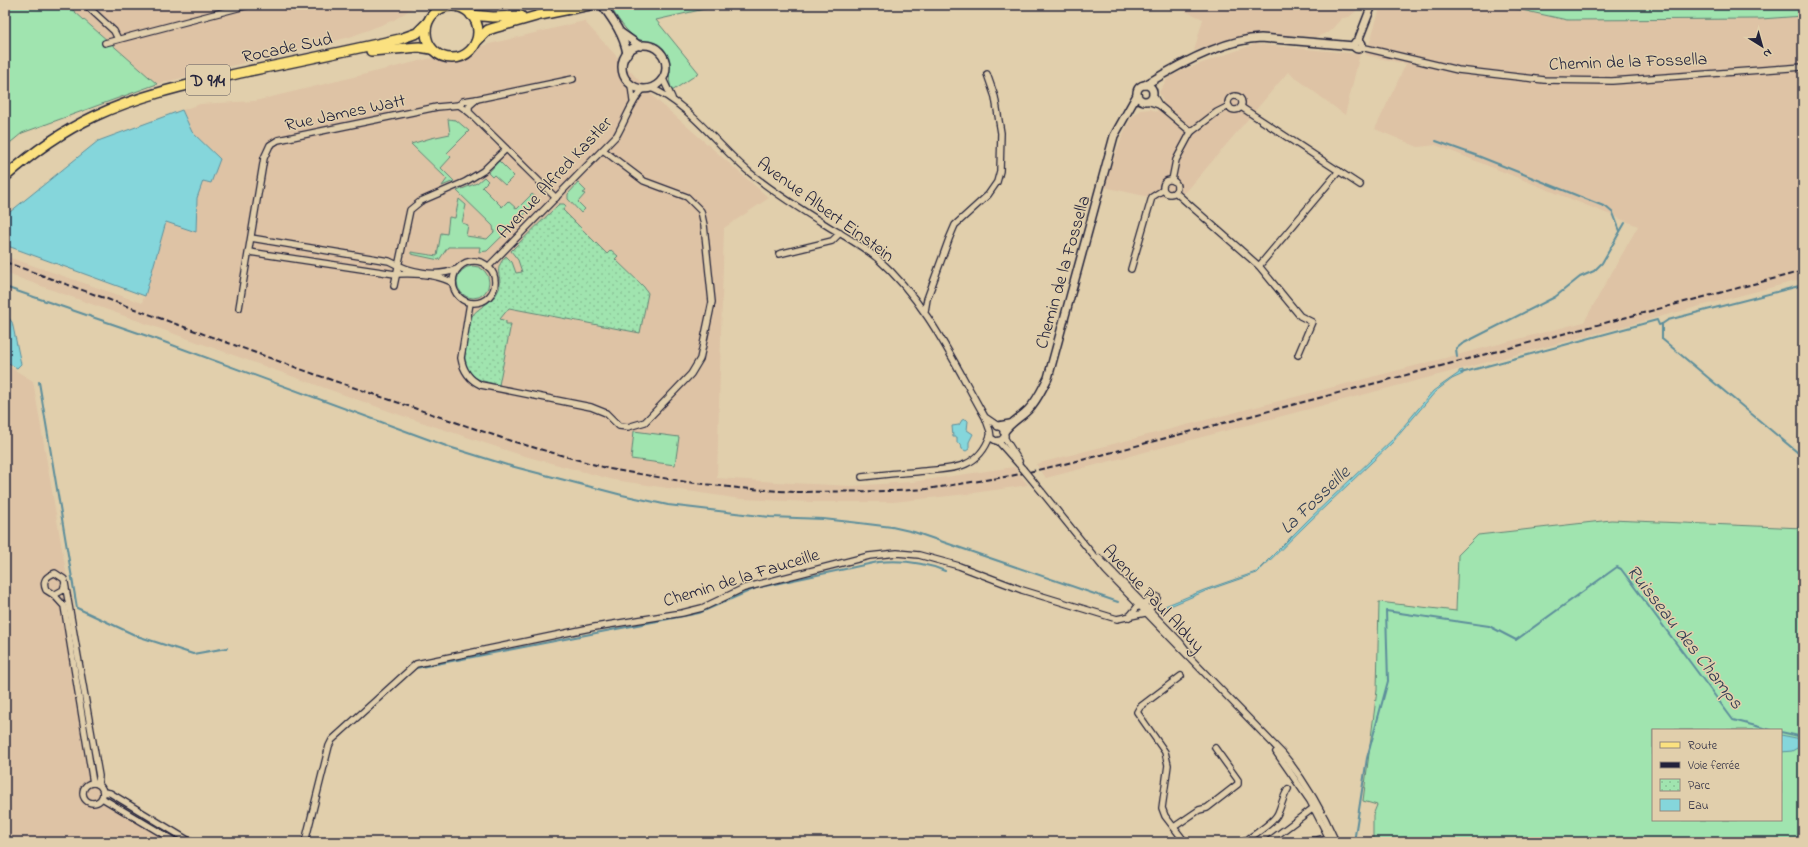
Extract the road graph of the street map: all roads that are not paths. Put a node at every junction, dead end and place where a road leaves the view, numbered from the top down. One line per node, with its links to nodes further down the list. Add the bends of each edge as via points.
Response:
1 (86, 5): 12 (street, via 114,31)
2 (249, 5): 12 (street)
3 (602, 5): 11 (street)
4 (1372, 5): 15 (street)
5 (456, 6): 7 (main road); 8 (main road)
6 (585, 6): 9 (main road)
7 (437, 8): 10 (main road)
8 (471, 15): 9 (main road, via 505,18); 13 (main road, via 477,28)
9 (540, 15): 13 (main road, via 488,30)
10 (427, 23): 17 (main road, via 426,37); 44 (main road, Rocade Sud / D 914, via 417,33 400,39 164,90 122,104 70,130 19,164)
11 (620, 32): 16 (street); 18 (street)
12 (118, 39): 14 (street)
13 (476, 42): 17 (main road, via 471,50 456,58 438,55)
14 (105, 43)
15 (1358, 45): 19 (street, Chemin de la Fossella, via 1458,70 1544,80 1612,81); 21 (street, Chemin de la Fossella, via 1249,38 1187,61)
16 (640, 46): 18 (street); 23 (street, via 648,46 660,52 666,65)
17 (432, 49): 46 (main road, Rocade Sud / D 914, via 419,47 377,50 165,96 123,110 79,130)
18 (627, 54): 24 (street, via 622,70)
19 (1803, 67)
20 (987, 74): 65 (street, via 995,97 1001,133 1000,171 997,182 988,195 955,225 927,299)
21 (1161, 75): 25 (street, Chemin de la Fossella); 28 (street)
22 (573, 79): 31 (street)
23 (663, 79): 26 (street); 30 (street, Avenue Albert Einstein)
24 (631, 85): 27 (street); 32 (street)
25 (1145, 85): 28 (street); 29 (street, Chemin de la Fossella, via 1139,88)
26 (651, 88): 27 (street); 30 (street, Avenue Albert Einstein)
27 (643, 90): 32 (street)
28 (1152, 92): 33 (street, Chemin de la Fossella); 35 (street)
29 (1137, 95): 33 (street); 39 (street, Chemin de la Fossella)
30 (672, 98): 51 (street, Avenue Albert Einstein, via 764,184)
31 (477, 99): 34 (street, via 463,101); 38 (street, via 469,106)
32 (633, 101): 42 (street, Avenue Alfred Kastler, via 617,135)
33 (1145, 101): 35 (street); 39 (street, Chemin de la Fossella)
34 (459, 105): 38 (street); 52 (street, Rue James Watt, via 355,123 278,140 270,145 264,158)
35 (1159, 105): 40 (street)
36 (1229, 106): 37 (street, via 1234,110); 37 (street, via 1229,100 1236,96 1242,100); 40 (street)
37 (1241, 107): 43 (street)
38 (469, 112): 41 (street)
39 (1125, 117): 68 (street, Chemin de la Fossella, via 1114,136 1048,378 1028,410)
40 (1191, 132): 45 (street, via 1176,160)
41 (506, 149): 50 (street); 55 (street, via 481,172 410,210)
42 (603, 150): 50 (street, Avenue Alfred Kastler); 63 (street, via 644,182 687,197 701,211 712,302 700,359 691,374 645,422 628,427 619,426 606,413 590,407 481,386 473,381 463,367 461,358)
43 (1339, 171): 47 (street); 56 (street)
44 (5, 177)
45 (1172, 180): 48 (street, via 1165,182); 49 (street, via 1177,185)
46 (5, 182)
47 (1360, 185)
48 (1163, 190): 49 (street, via 1168,194); 58 (street, via 1152,197)
49 (1175, 192): 56 (street)
50 (556, 198): 57 (street, Avenue Alfred Kastler)
51 (840, 233): 54 (street, via 832,241); 65 (street, Avenue Albert Einstein, via 877,258)
52 (251, 238): 53 (street, Rue James Watt); 55 (street, via 389,261)
53 (249, 252): 60 (street); 64 (street, Rue James Watt)
54 (779, 254)
55 (398, 266): 59 (street, via 441,274); 60 (street)
56 (1259, 266): 66 (street, via 1300,316 1312,322)
57 (488, 267): 59 (street, via 483,263 472,262); 63 (street, via 495,278 493,292 478,303)
58 (1131, 268)
59 (458, 269): 61 (street)
60 (395, 274): 61 (street, via 407,273 442,278); 62 (street)
61 (453, 283): 63 (street, via 460,298)
62 (394, 286)
63 (470, 303)
64 (239, 308)
65 (925, 311): 67 (street, Avenue Albert Einstein)
66 (1298, 355)
67 (985, 417): 69 (street, Avenue Albert Einstein); 70 (street, Avenue Albert Einstein)
68 (1010, 424): 69 (street, Chemin de la Fossella); 71 (street, Chemin de la Fossella)
69 (997, 426): 70 (street); 71 (street, Avenue Albert Einstein)
70 (990, 433): 72 (street, Avenue Albert Einstein); 73 (street)
71 (1004, 434): 72 (street); 74 (street, Avenue Paul Alduy)
72 (996, 441): 73 (street); 74 (street, Avenue Paul Alduy)
73 (985, 447): 75 (street, via 962,467)
74 (1024, 469): 78 (street, Avenue Paul Alduy, bridge, via 1106,571)
75 (862, 477)
76 (65, 583): 77 (street, via 63,590); 77 (street, via 60,575 55,574 44,580 46,590); 83 (street, via 99,776)
77 (54, 595): 83 (street, via 64,606)
78 (1141, 605): 79 (street, Avenue Paul Alduy); 79 (street, via 1157,597); 80 (street)
79 (1147, 611): 80 (street, Chemin de la Fauceille); 86 (street, Avenue Paul Alduy, via 1296,770)
80 (1129, 617): 91 (street, Chemin de la Fauceille, via 1117,619 1022,590 958,566 919,555 897,553 869,556 751,586 702,608 682,613 595,627 416,664 332,740)
81 (1181, 676): 87 (street, via 1137,712 1165,752 1168,765 1162,808)
82 (1215, 748): 87 (street, via 1238,780 1238,784 1207,808 1199,810)
83 (96, 784): 85 (street); 85 (street, via 85,787 84,797 90,803 94,803)
84 (1288, 789): 93 (street, via 1274,819)
85 (102, 795): 89 (street); 90 (street, via 110,793)
86 (1316, 807): 94 (street); 96 (street, Avenue Paul Alduy); 97 (street, Avenue Paul Alduy)
87 (1174, 827): 92 (street)
88 (1321, 839): 95 (street)
89 (176, 842)
90 (191, 842)
91 (305, 842)
92 (1185, 842)
93 (1244, 842)
94 (1268, 842)
95 (1297, 842)
96 (1331, 842)
97 (1336, 842)

